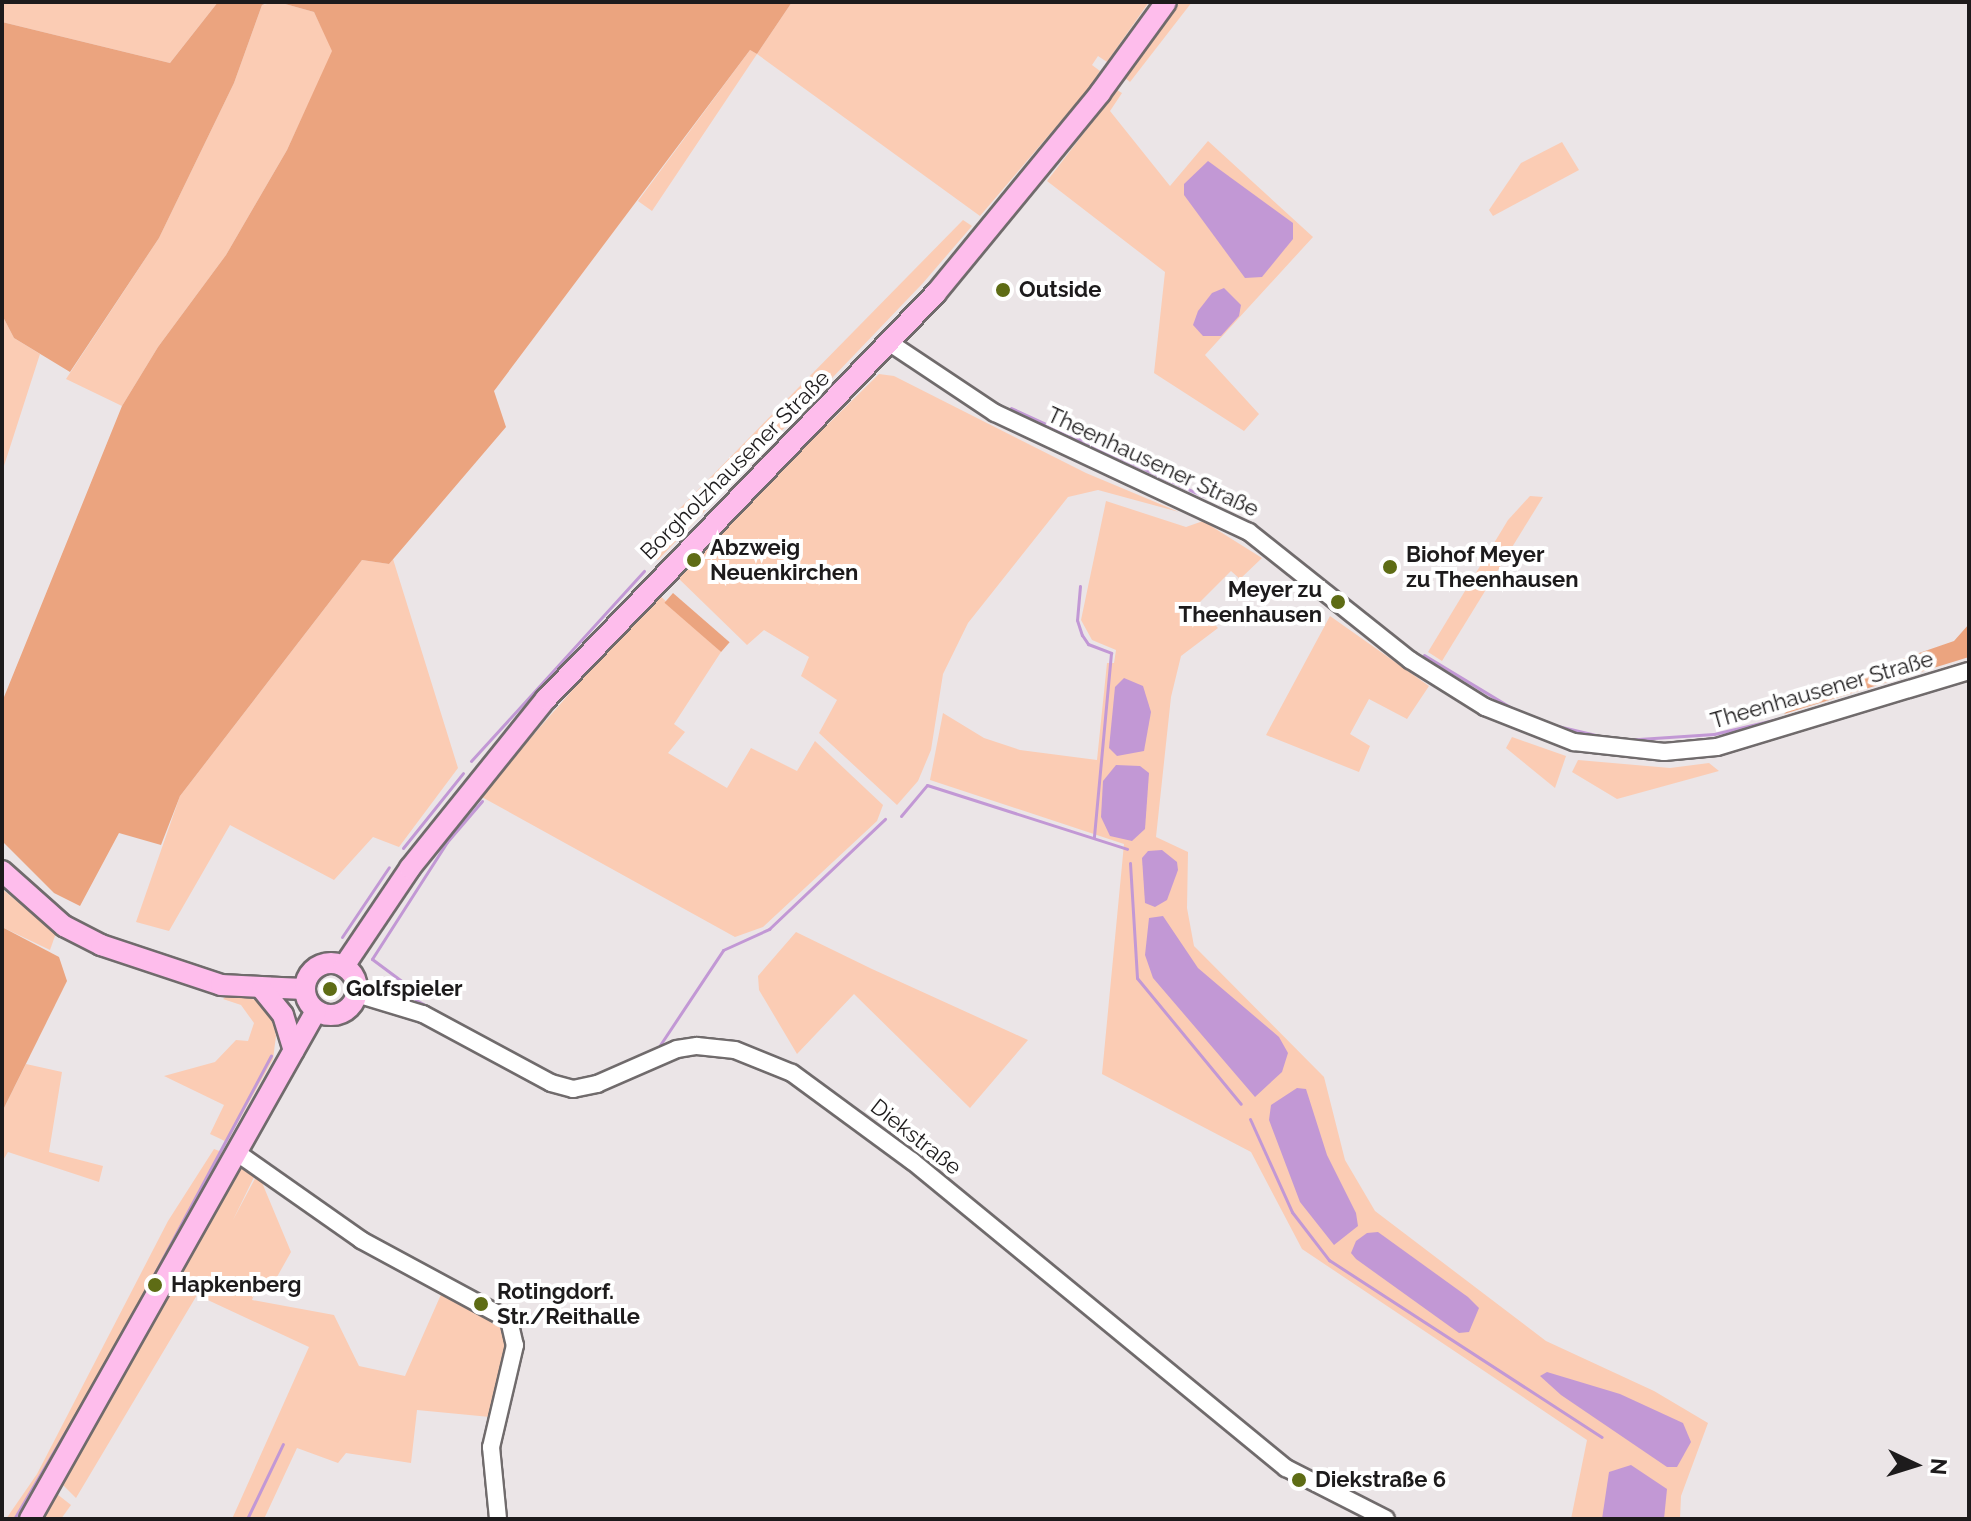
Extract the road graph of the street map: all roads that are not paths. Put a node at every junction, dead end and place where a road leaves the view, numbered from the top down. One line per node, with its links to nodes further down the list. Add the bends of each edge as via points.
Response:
1 (1166, 2): 2 (main road, Borgholzhausener Straße, via 991,230)
2 (890, 343): 3 (street, Theenhausener Straße, via 995,413 1249,532 1410,660 1485,707 1574,742 1664,752 1717,747); 5 (main road, Borgholzhausener Straße, via 546,699 410,868)
3 (1969, 671)
4 (2, 871): 6 (main road, via 64,926 101,945 201,980)
5 (344, 966): 7 (main road, via 317,966); 8 (main road, via 355,978)
6 (262, 989): 7 (main road); 10 (main road, via 283,1015)
7 (304, 989): 9 (main road)
8 (357, 994): 9 (main road, via 341,1014); 14 (street, Diekstraße, via 423,1014 551,1083 573,1089 697,1046 735,1050 792,1073 912,1161 1286,1468)
9 (316, 1011): 10 (main road)
10 (294, 1050): 11 (main road)
11 (236, 1152): 12 (main road, via 131,1348); 13 (street, via 361,1240 503,1314 512,1325 515,1345 491,1447)
12 (30, 1519)
13 (498, 1519)
14 (1386, 1519)

